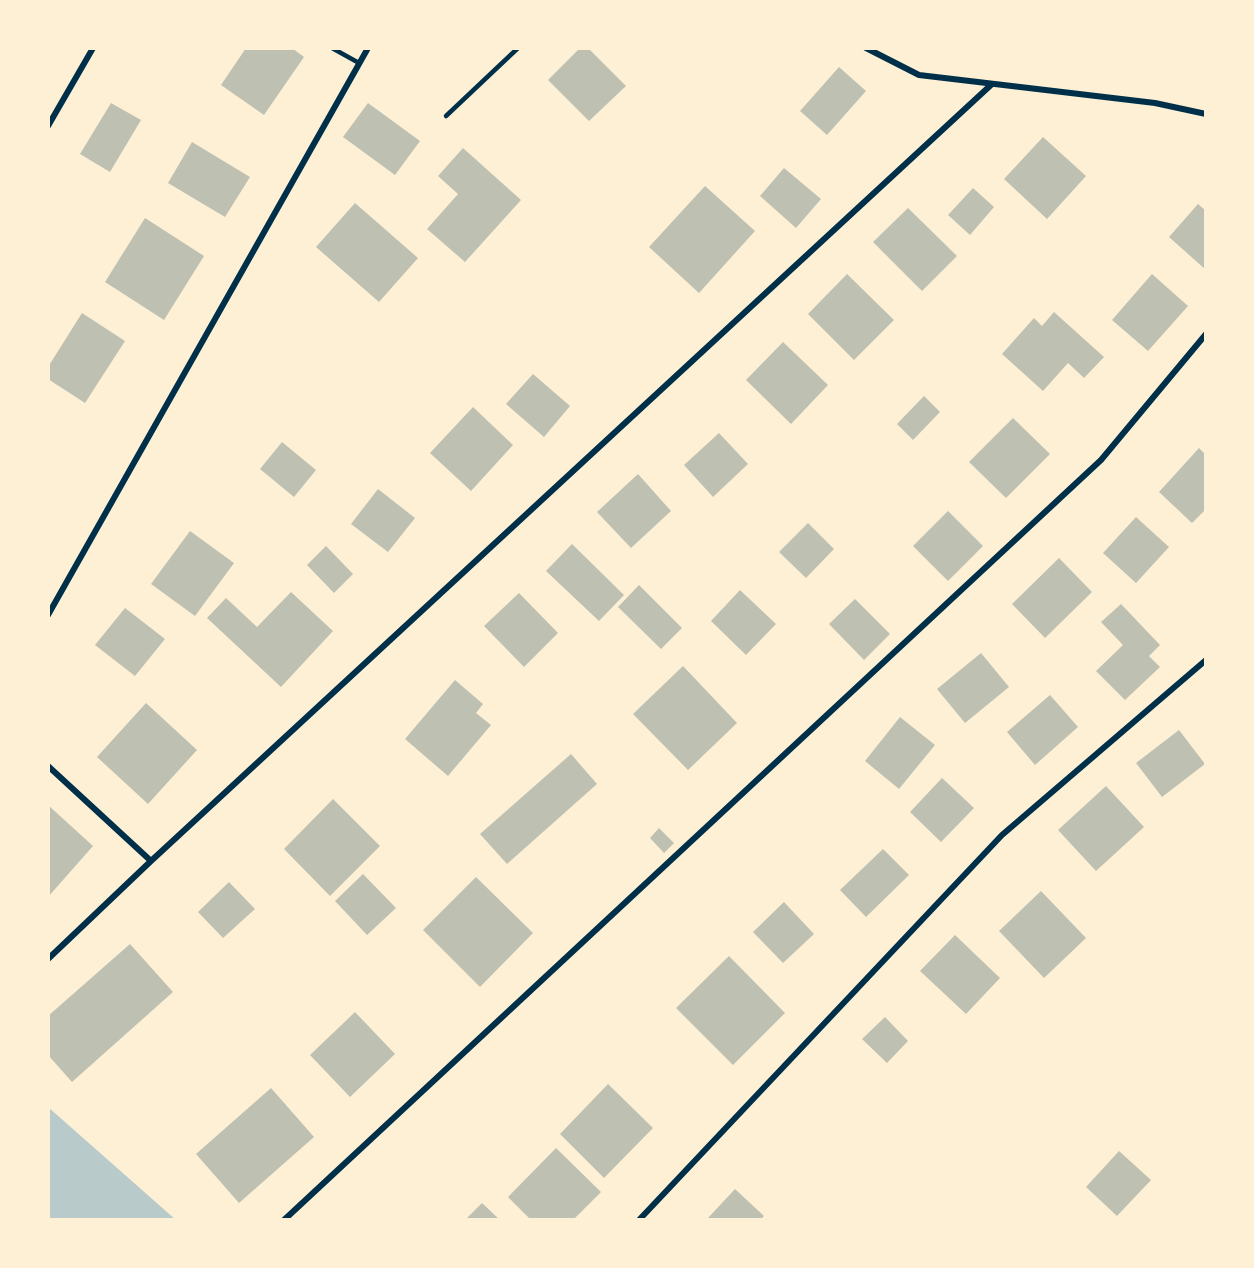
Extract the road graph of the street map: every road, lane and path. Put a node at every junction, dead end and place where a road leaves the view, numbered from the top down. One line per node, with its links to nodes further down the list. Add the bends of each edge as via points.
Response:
1 (93, 48): 10 (street)
2 (332, 48): 6 (lane)
3 (368, 48): 6 (street)
4 (518, 48): 9 (lane)
5 (867, 48): 7 (street, via 919,75)
6 (359, 63): 12 (street)
7 (992, 84): 8 (street, via 1155,103); 15 (street)
8 (1206, 114)
9 (446, 116)
10 (48, 126)
11 (1206, 334): 17 (street, via 1101,460)
12 (48, 615)
13 (1206, 660): 18 (street, via 1002,835)
14 (48, 766): 15 (street)
15 (151, 861): 16 (street)
16 (48, 959)
17 (284, 1220)
18 (639, 1220)

